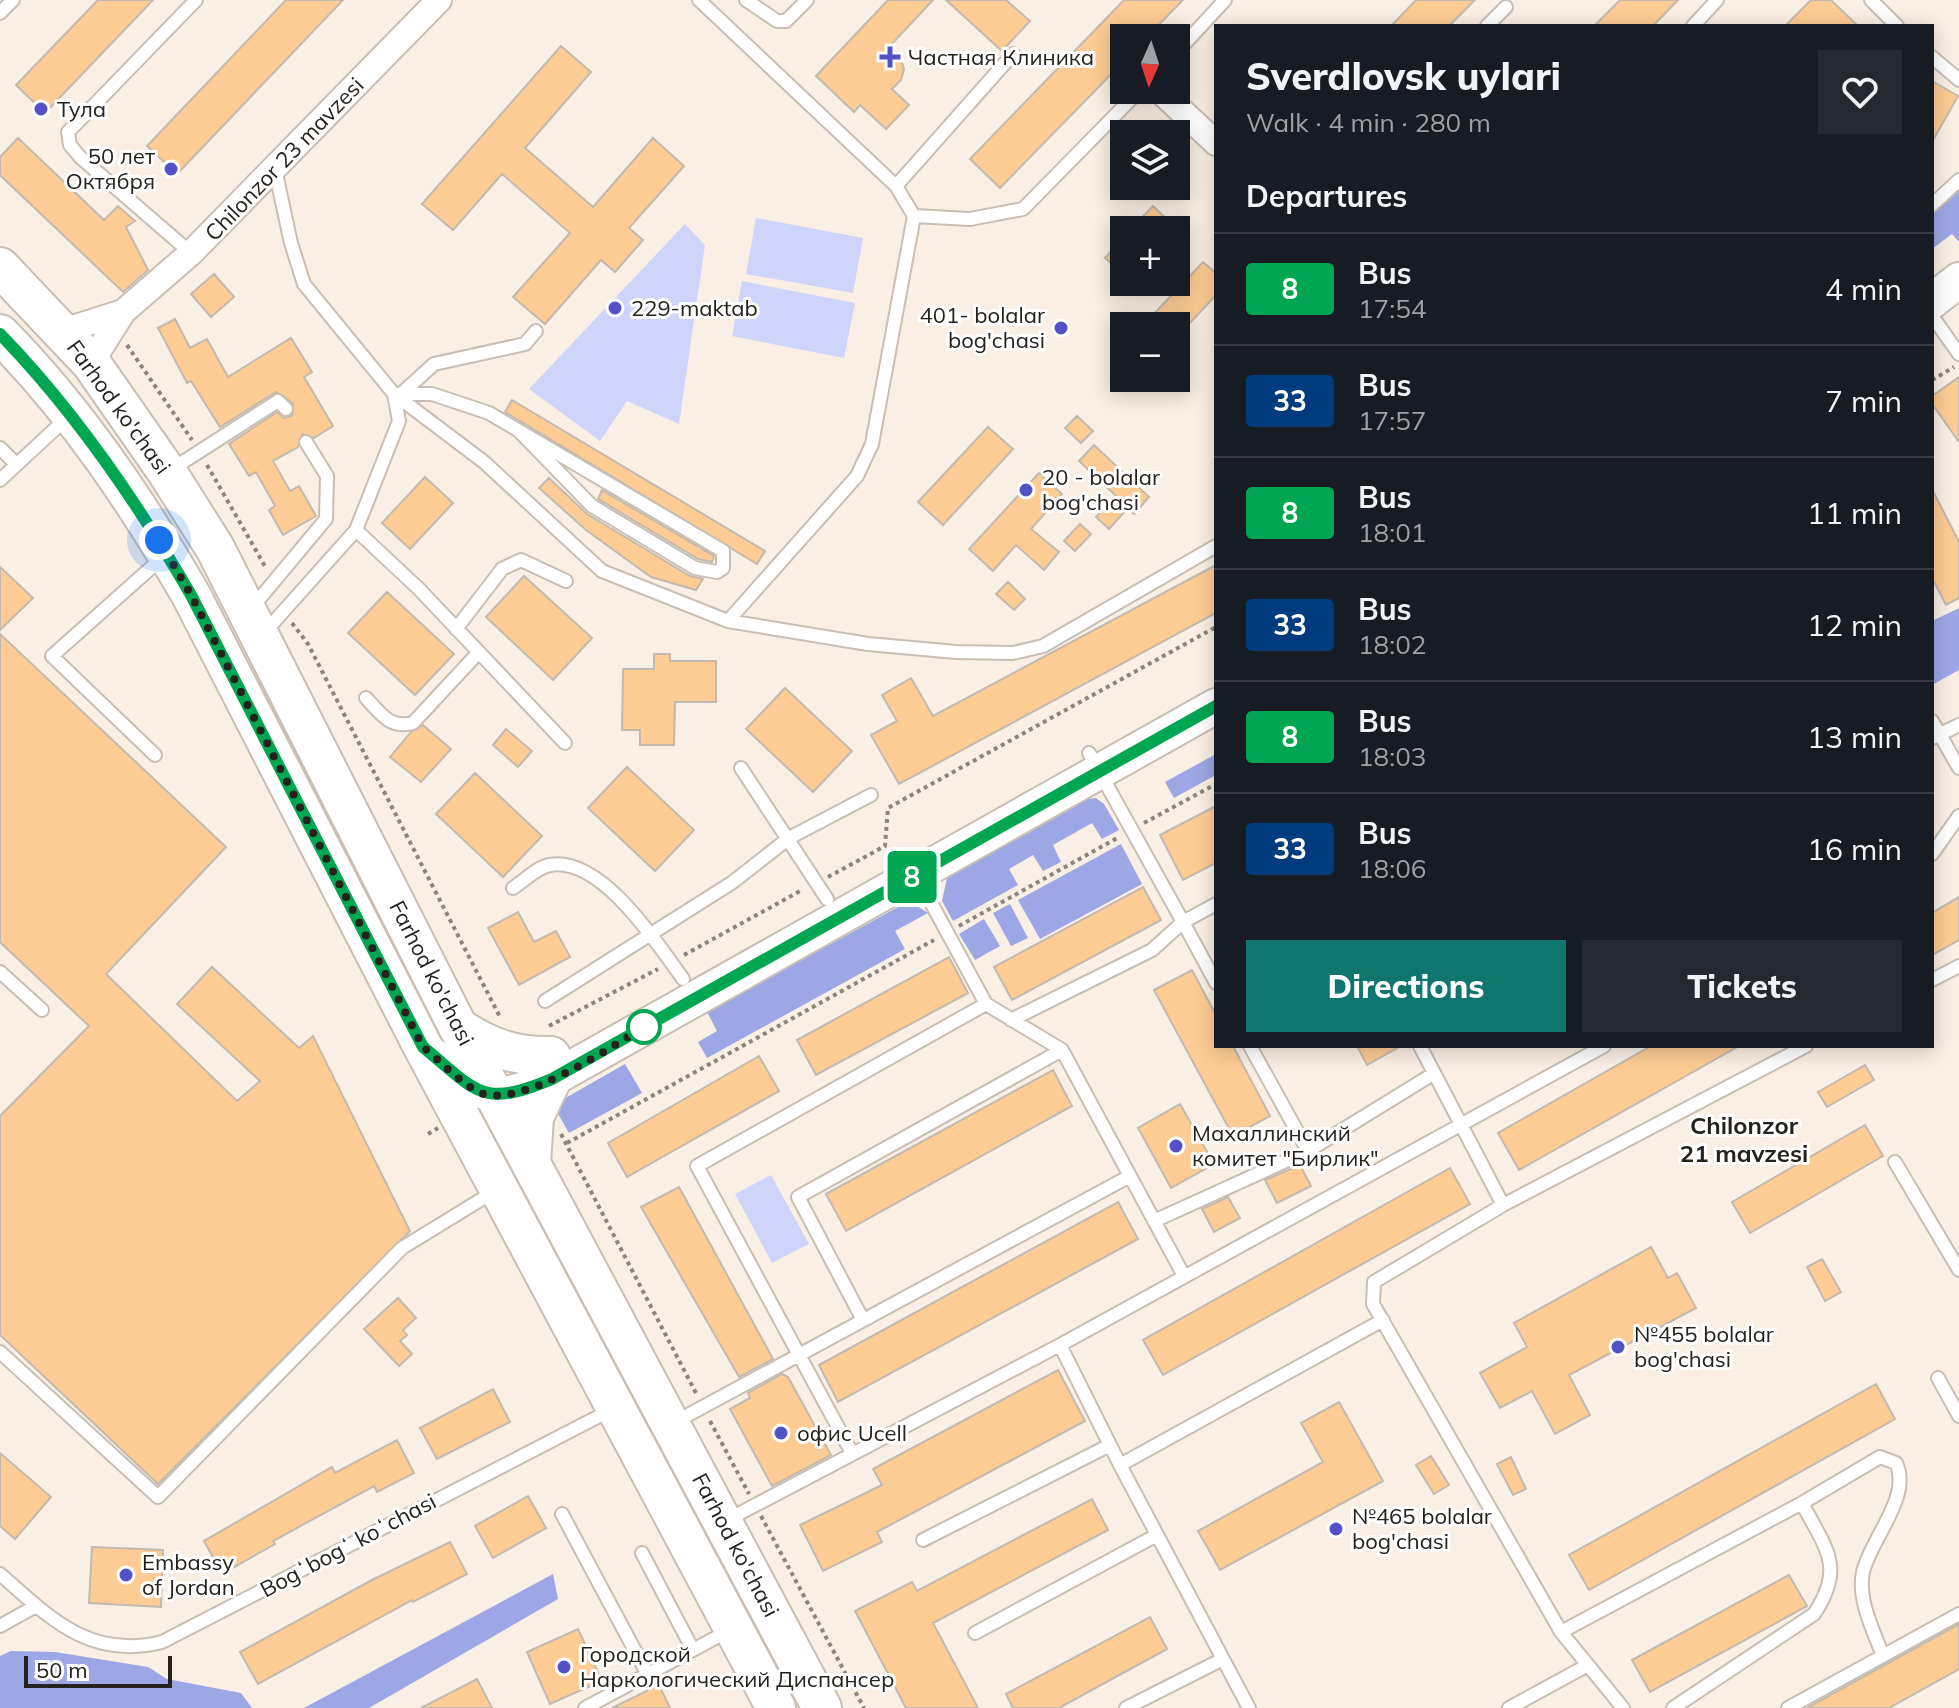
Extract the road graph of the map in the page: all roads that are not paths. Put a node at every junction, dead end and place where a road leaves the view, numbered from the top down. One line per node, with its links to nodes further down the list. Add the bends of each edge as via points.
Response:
1 (13, 0): 11 (lane)
2 (196, 0): 27 (lane, via 68,132 80,157)
3 (439, 0): 22 (street, Chilonzor 23 mavzesi)
4 (699, 0): 24 (lane)
5 (746, 0): 6 (lane, via 777,21 786,21)
6 (807, 0)
7 (1225, 0): 15 (lane)
8 (1717, 0): 13 (lane)
9 (1871, 0): 14 (lane)
10 (1506, 7): 12 (lane)
11 (0, 13)
12 (1489, 24)
13 (1695, 24)
14 (1890, 24)
15 (1190, 38)
16 (1013, 54): 24 (lane)
17 (1934, 59): 18 (lane)
18 (1959, 80)
19 (1126, 104): 26 (lane, via 1023,209 970,219)
20 (1174, 104): 21 (street)
21 (1214, 141)
22 (275, 169): 27 (street, Chilonzor 23 mavzesi); 40 (lane, via 304,284)
23 (1959, 180): 25 (lane)
24 (896, 186): 26 (lane)
25 (1934, 203)
26 (914, 216): 54 (lane, via 872,444 857,476)
27 (191, 253): 33 (street, Chilonzor 23 mavzesi)
28 (1959, 261): 30 (main road)
29 (0, 267): 35 (main road, Farhod ko'chasi)
30 (1934, 280)
31 (1959, 280): 32 (main road)
32 (1934, 299)
33 (119, 319): 35 (street, Chilonzor 23 mavzesi); 39 (street, Chilonzor 23 mavzesi)
34 (1934, 319): 38 (lane)
35 (63, 331): 39 (main road, Farhod ko'chasi)
36 (536, 331): 40 (lane, via 525,344 434,364)
37 (0, 334): 42 (main road, Farhod ko'chasi)
38 (1959, 354)
39 (91, 363): 47 (main road, Farhod ko'chasi)
40 (397, 394): 43 (lane, via 432,394 489,413); 49 (lane, via 399,421); 54 (lane, via 484,462 602,571)
41 (286, 409): 47 (lane, via 278,401)
42 (70, 415): 46 (lane); 51 (main road, Farhod ko'chasi)
43 (519, 431): 43 (lane, via 592,506 695,568 723,568 723,551)
44 (306, 442): 53 (lane, via 327,476 326,519 274,581)
45 (0, 448): 46 (lane)
46 (16, 464): 48 (lane)
47 (167, 472): 53 (main road, Farhod ko'chasi)
48 (0, 480)
49 (356, 530): 53 (lane); 55 (lane)
50 (1214, 547): 54 (lane, via 1043,646 1013,653 868,644)
51 (167, 553): 63 (lane, via 52,656); 87 (main road, Farhod ko'chasi)
52 (566, 581): 55 (lane, via 521,560 513,562)
53 (265, 619): 86 (main road, Farhod ko'chasi)
54 (728, 621)
55 (456, 629): 56 (lane)
56 (478, 653): 58 (lane, via 413,723 390,723); 62 (lane)
57 (1214, 684): 64 (main road)
58 (366, 698)
59 (1214, 707): 64 (main road)
60 (1959, 725): 61 (lane)
61 (1936, 735): 66 (lane)
62 (565, 743)
63 (155, 755)
64 (1094, 762): 71 (main road); 73 (main road); 75 (lane)
65 (741, 768): 69 (lane)
66 (1959, 768)
67 (871, 795): 69 (lane)
68 (1959, 816): 70 (lane)
69 (789, 838): 73 (lane); 76 (lane)
70 (1934, 851)
71 (916, 875): 83 (lane); 93 (main road)
72 (513, 888): 76 (lane, via 546,865 573,866 595,878)
73 (822, 891): 78 (main road)
74 (1214, 905): 75 (lane)
75 (1183, 922): 80 (lane); 85 (lane, via 1152,950)
76 (652, 935): 78 (lane); 82 (lane)
77 (1959, 966): 81 (lane)
78 (677, 971): 93 (main road)
79 (0, 972): 84 (lane)
80 (1214, 979)
81 (1934, 979)
82 (545, 1001)
83 (986, 1004): 85 (lane); 110 (lane, via 697,1166)
84 (42, 1010)
85 (1011, 1020): 92 (lane)
86 (458, 1027): 93 (main road, via 507,1052); 95 (main road, Farhod ko'chasi)
87 (423, 1047): 95 (main road, via 479,1092); 100 (main road, Farhod ko'chasi)
88 (1251, 1048): 97 (lane)
89 (1421, 1048): 94 (lane)
90 (1600, 1048): 96 (lane)
91 (1802, 1048): 102 (lane)
92 (1062, 1050): 101 (lane); 106 (lane, via 798,1197)
93 (549, 1054): 95 (main road); 99 (main road, via 534,1117)
94 (1433, 1074): 96 (lane); 97 (lane)
95 (495, 1096): 99 (main road, Farhod ko'chasi); 100 (main road, via 488,1112)
96 (1460, 1123): 102 (lane); 105 (lane)
97 (1308, 1151): 103 (lane)
98 (1895, 1162): 104 (lane)
99 (531, 1164): 114 (main road, Farhod ko'chasi)
100 (491, 1175): 109 (lane, via 402,1248 158,1497); 112 (main road, Farhod ko'chasi)
101 (1130, 1176): 103 (lane); 106 (lane)
102 (1503, 1205): 107 (lane, via 1374,1282 1373,1304)
103 (1154, 1221): 105 (lane)
104 (1959, 1270)
105 (1184, 1276): 108 (lane)
106 (863, 1320): 110 (lane)
107 (1383, 1320): 117 (lane); 129 (lane)
108 (1060, 1345): 115 (lane); 116 (lane)
109 (0, 1352)
110 (799, 1354): 114 (lane); 116 (lane)
111 (1938, 1378): 113 (lane)
112 (614, 1409): 125 (lane, Bogʻbogʻ koʻchasi, via 162,1642 128,1648 97,1643 70,1632); 128 (main road, Farhod ko'chasi)
113 (1959, 1416)
114 (672, 1424): 120 (main road, Farhod ko'chasi)
115 (1110, 1445): 117 (lane); 122 (lane)
116 (852, 1453): 120 (lane)
117 (1120, 1465): 121 (lane)
118 (1802, 1503): 129 (lane); 132 (lane, via 1880,1457 1896,1463 1901,1473 1898,1491 1863,1573 1871,1624); 143 (lane, via 1832,1563 1829,1591 1814,1614)
119 (562, 1514): 135 (lane)
120 (724, 1522): 138 (main road, Farhod ko'chasi)
121 (1157, 1535): 130 (lane); 133 (lane)
122 (923, 1540)
123 (642, 1553): 131 (lane)
124 (0, 1574): 125 (lane, Bogʻbogʻ koʻchasi)
125 (36, 1606): 127 (lane)
126 (1959, 1614): 132 (lane)
127 (0, 1626)
128 (732, 1628): 131 (lane); 137 (main road, Farhod ko'chasi)
129 (1561, 1632): 134 (lane)
130 (975, 1633)
131 (693, 1650): 135 (lane)
132 (1883, 1656): 144 (lane)
133 (1223, 1659): 139 (lane); 140 (lane)
134 (1588, 1665): 141 (lane); 142 (lane)
135 (648, 1675): 136 (lane)
136 (585, 1708)
137 (776, 1708)
138 (822, 1708)
139 (1126, 1708)
140 (1249, 1708)
141 (1509, 1708)
142 (1623, 1708)
143 (1673, 1708)
144 (1788, 1708)

